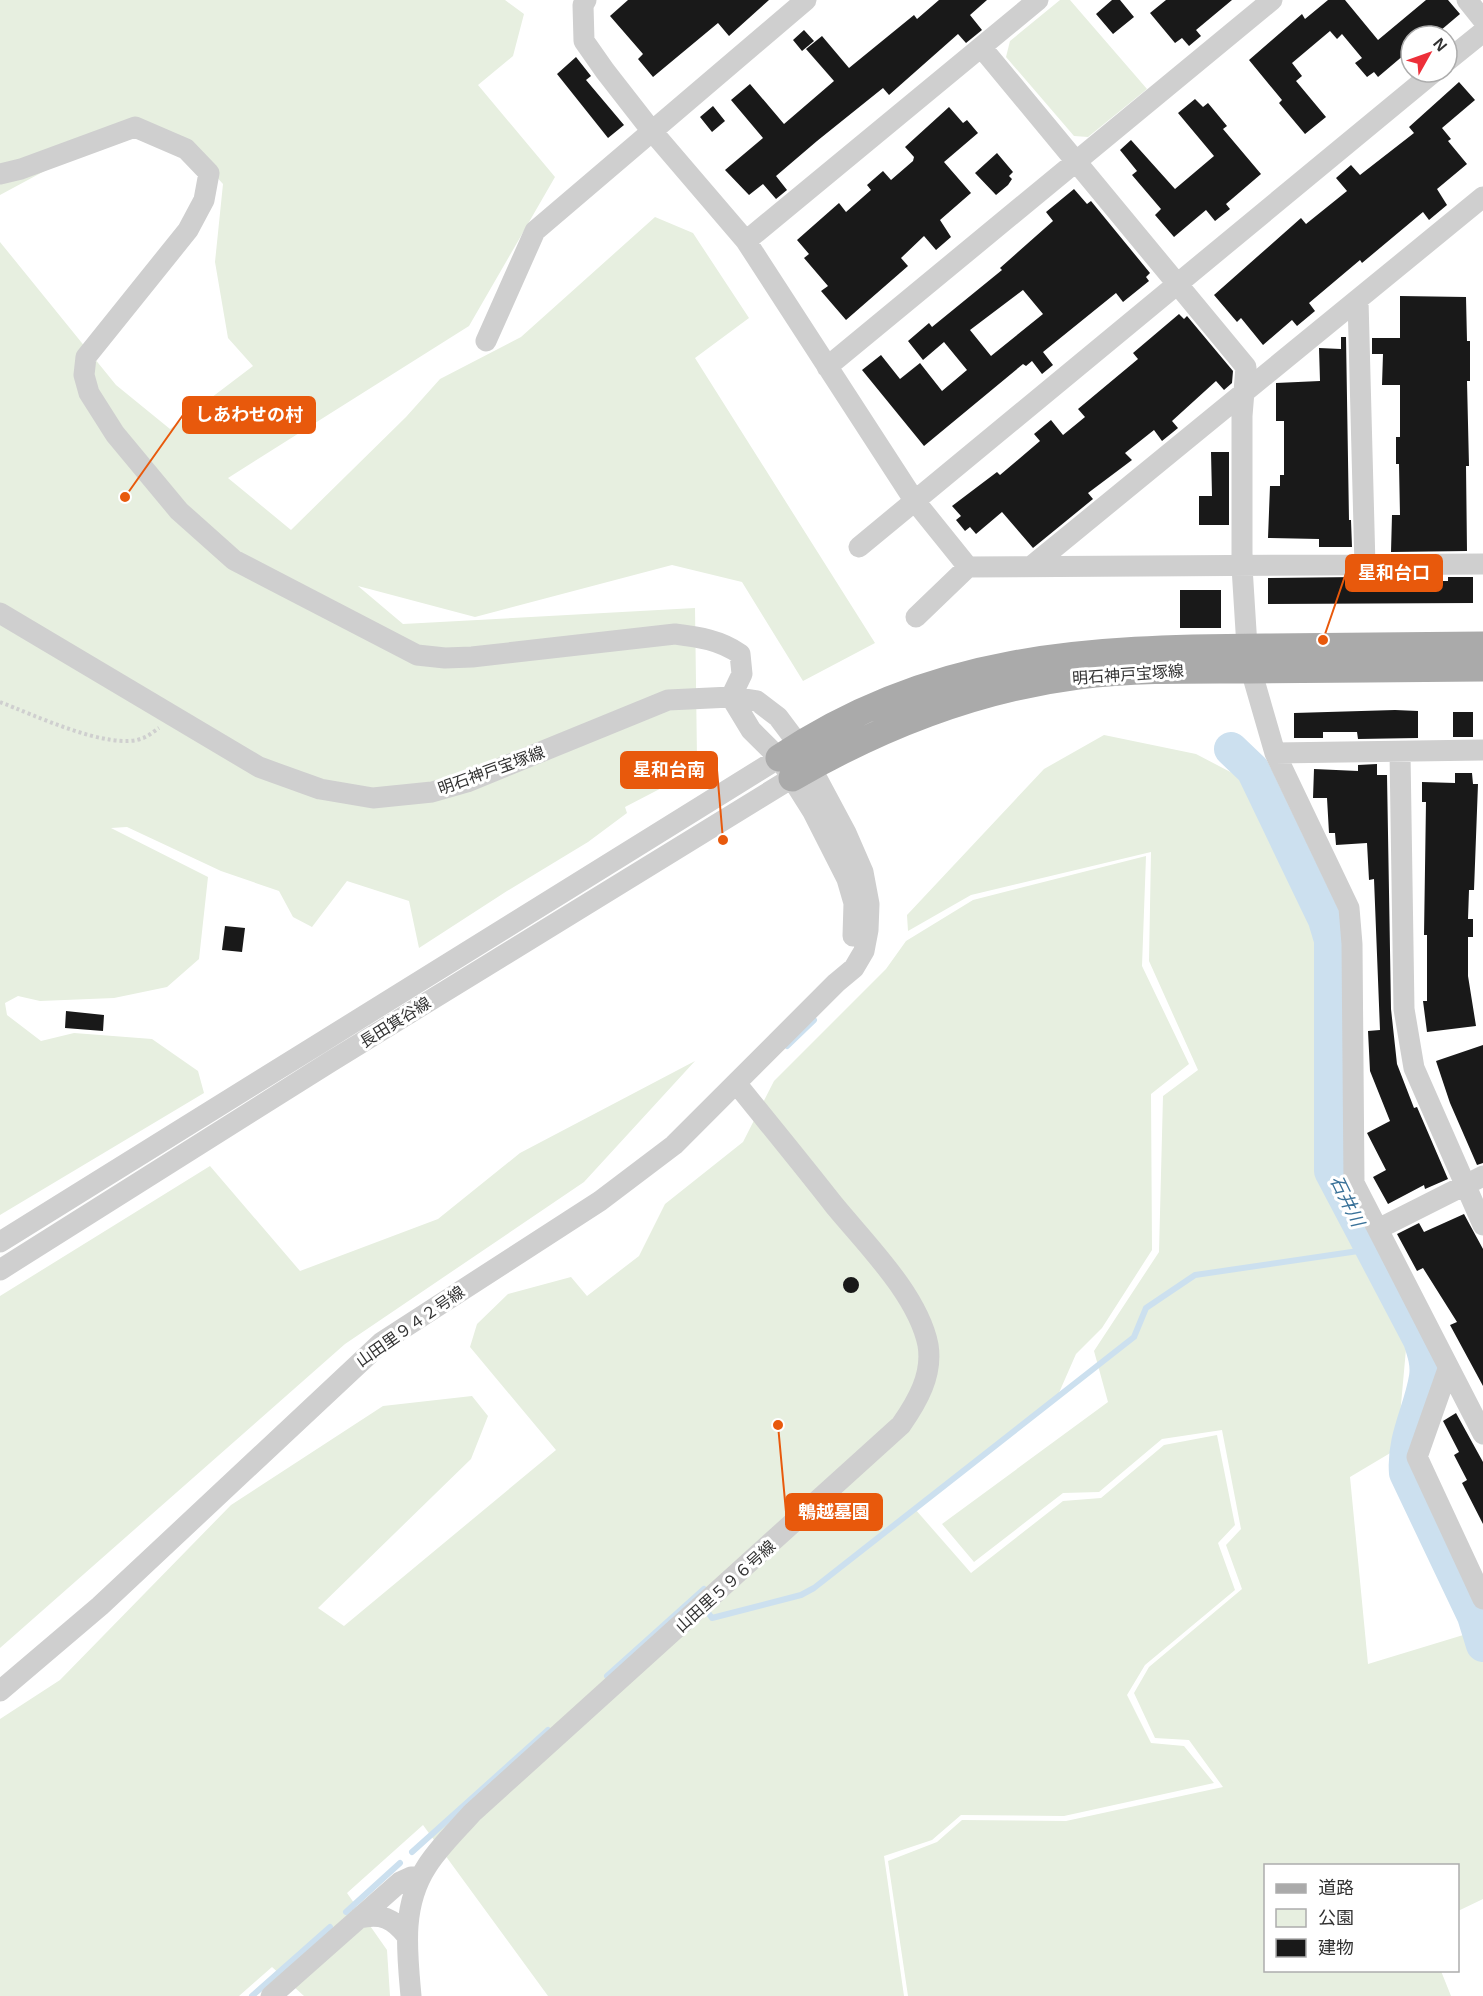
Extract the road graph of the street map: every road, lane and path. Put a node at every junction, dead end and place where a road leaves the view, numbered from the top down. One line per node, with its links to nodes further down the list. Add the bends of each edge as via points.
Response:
1 (586, 0): 11 (street, via 585,41)
2 (806, 0): 11 (street)
3 (1038, 0): 8 (street)
4 (1272, 0): 12 (street)
5 (1467, 0): 6 (street)
6 (1483, 20)
7 (1483, 32): 9 (street)
8 (982, 48): 12 (street); 15 (street)
9 (1459, 52)
10 (1420, 84): 16 (street)
11 (651, 130): 15 (street); 18 (street, via 535,231)
12 (1077, 160): 16 (street); 19 (street)
13 (0, 174): 33 (street, via 21,170 135,127 186,149 209,173 204,200 188,231 86,357 84,375 89,393 115,434 179,511 234,560 417,654 472,657 675,634 706,638 740,654 742,674)
14 (1483, 197): 17 (street)
15 (746, 241): 19 (street)
16 (1178, 284): 20 (street, via 1246,367); 21 (street)
17 (1358, 300): 20 (street); 25 (street)
18 (486, 340)
19 (827, 367): 21 (street)
20 (1246, 391): 24 (street); 27 (street, via 1242,416)
21 (914, 500): 22 (street); 26 (street)
22 (859, 547)
23 (1483, 564): 25 (street)
24 (1033, 565): 26 (street); 27 (street)
25 (1365, 566): 27 (street)
26 (968, 567): 29 (street)
27 (1242, 567): 31 (street)
28 (0, 613): 35 (street, 明石神戸宝塚線)
29 (916, 617)
30 (1483, 645): 31 (main road, 明石神戸宝塚線)
31 (1249, 658): 32 (main road, 明石神戸宝塚線); 37 (street); 39 (main road, 明石神戸宝塚線, via 1161,647 1007,664 893,697)
32 (1483, 668)
33 (731, 697): 35 (street, 明石神戸宝塚線, via 668,700 467,782 432,792 373,798 320,789 259,767); 39 (street, 明石神戸宝塚線, via 757,701 778,717)
34 (0, 702): 35 (path, via 80,733 125,741 142,739)
35 (163, 721)
36 (1483, 750): 38 (street)
37 (1275, 753): 38 (street); 43 (street, via 1349,908 1353,944 1354,1183)
38 (1400, 753): 41 (street, via 1404,1009 1414,1068)
39 (795, 762): 40 (street, 山田里９４２号線, via 846,833 863,872 869,904 868,930 864,951 854,968); 44 (street, 長田箕谷線); 45 (street, 長田箕谷線)
40 (736, 1083): 49 (street, 山田里９４２号線, via 674,1145 600,1201 418,1316 366,1355 100,1606); 50 (street, 山田里５９６号線, via 875,1254 918,1314 928,1346 919,1399 901,1425 801,1518 472,1813)
41 (1474, 1181): 42 (street); 43 (street)
42 (1483, 1225)
43 (1377, 1229): 46 (street)
44 (0, 1242)
45 (0, 1270)
46 (1448, 1368): 47 (street); 48 (street, via 1417,1457)
47 (1483, 1434)
48 (1481, 1586)
49 (0, 1691)
50 (420, 1877): 51 (street, via 400,1882); 52 (street, 山田里５９６号線, via 409,1911)
51 (359, 1918): 52 (street, via 385,1916); 53 (street)
52 (407, 1936): 54 (street, 山田里５９６号線)
53 (271, 1996)
54 (411, 1996)

